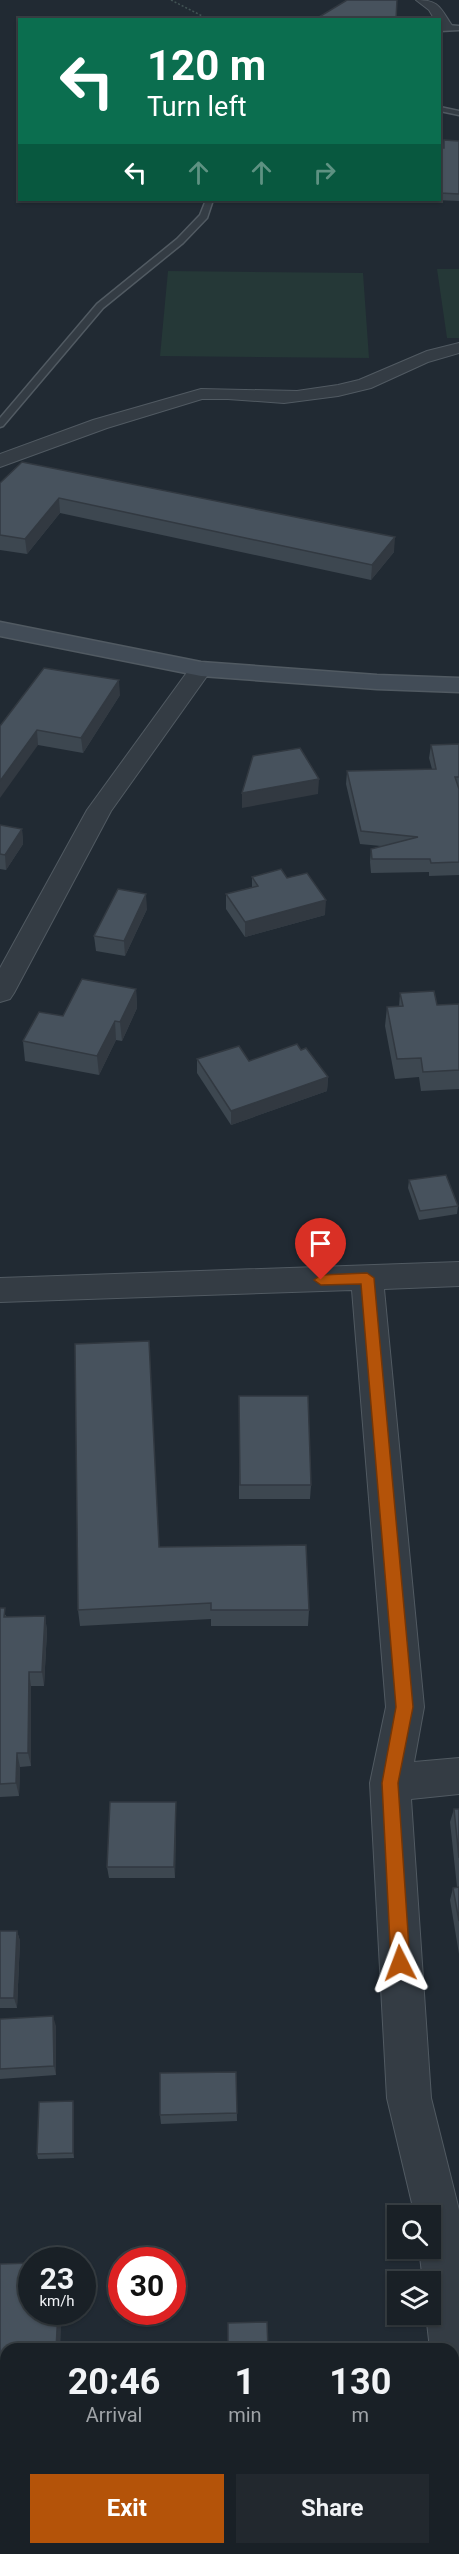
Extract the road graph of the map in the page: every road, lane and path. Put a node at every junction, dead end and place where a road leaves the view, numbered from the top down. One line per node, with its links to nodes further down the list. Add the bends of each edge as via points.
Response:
1 (171, 0): 3 (path)
2 (422, 0): 4 (street)
3 (206, 18)
4 (440, 18)
5 (441, 108): 6 (lane)
6 (459, 113)
7 (459, 119): 8 (lane)
8 (449, 120)
9 (209, 201): 11 (lane, via 204,216 180,241 100,306)
10 (459, 348): 12 (street, via 434,352 364,384 308,396 201,394 100,424)
11 (0, 424)
12 (0, 461)
13 (0, 629): 14 (street)
14 (201, 669): 15 (street); 16 (street, via 99,810)
15 (459, 686)
16 (0, 993)
17 (459, 1274): 18 (street)
18 (367, 1278): 19 (street); 21 (street, via 405,1707)
19 (0, 1290)
20 (459, 1776): 21 (street)
21 (390, 1783): 22 (street, via 408,2098 439,2221)
22 (453, 2343)

